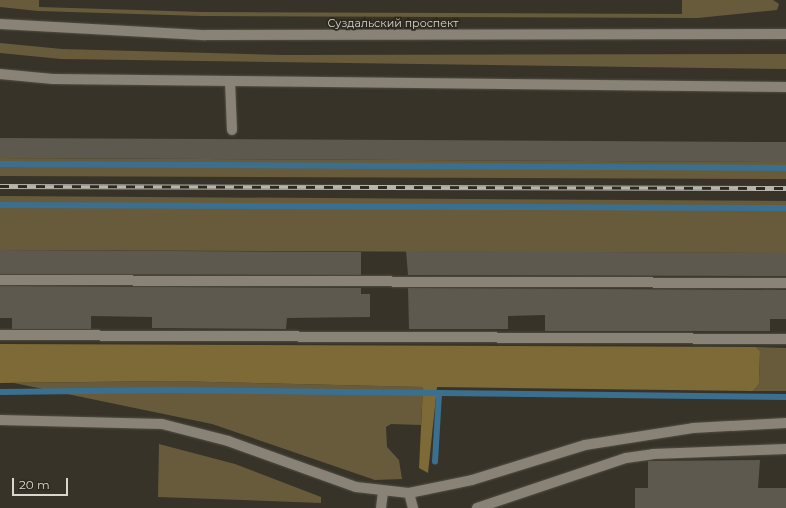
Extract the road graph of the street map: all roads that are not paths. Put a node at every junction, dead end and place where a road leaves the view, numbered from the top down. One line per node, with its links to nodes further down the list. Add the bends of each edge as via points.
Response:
1 (0, 24): 2 (main road, Суздальский проспект, via 206,35)
2 (786, 34)
3 (0, 74): 4 (main road, via 53,80)
4 (230, 81): 5 (main road); 6 (main road)
5 (786, 88)
6 (232, 130)
7 (0, 280): 8 (main road)
8 (786, 283)
9 (0, 335): 10 (main road)
10 (786, 339)
11 (0, 420): 14 (main road, via 162,424 228,441 332,480)
12 (786, 423): 15 (main road, via 693,428 585,445 472,480)
13 (786, 449): 18 (main road, via 626,458)
14 (383, 492): 15 (main road); 16 (main road)
15 (409, 493): 17 (main road)
16 (380, 508)
17 (413, 508)
18 (477, 508)

